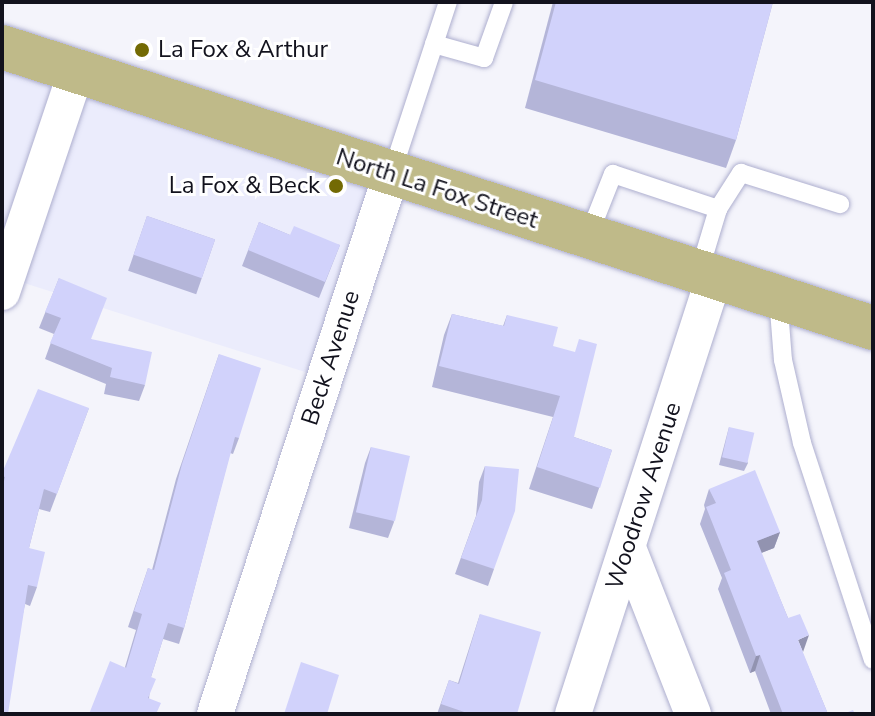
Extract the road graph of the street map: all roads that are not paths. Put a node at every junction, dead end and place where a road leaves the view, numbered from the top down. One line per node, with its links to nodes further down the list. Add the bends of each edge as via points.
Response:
1 (448, 2): 3 (lane, Beck Avenue)
2 (504, 2): 3 (lane, via 484,58)
3 (434, 44): 6 (lane, Beck Avenue)
4 (2, 47): 5 (main road, North La Fox Street)
5 (76, 72): 6 (main road, North La Fox Street); 11 (street)
6 (391, 175): 9 (main road, North La Fox Street); 16 (street, Beck Avenue)
7 (840, 204): 8 (lane, via 741,173)
8 (718, 209): 9 (lane, via 613,174); 10 (lane)
9 (588, 237): 10 (main road, North La Fox Street)
10 (707, 274): 12 (main road, North La Fox Street); 14 (street, Woodrow Avenue)
11 (2, 292)
12 (778, 297): 13 (main road, North La Fox Street); 15 (lane, via 783,360 802,443)
13 (873, 328)
14 (628, 548): 17 (street, Woodrow Avenue); 18 (street)
15 (873, 660)
16 (215, 714)
17 (573, 714)
18 (693, 714)

